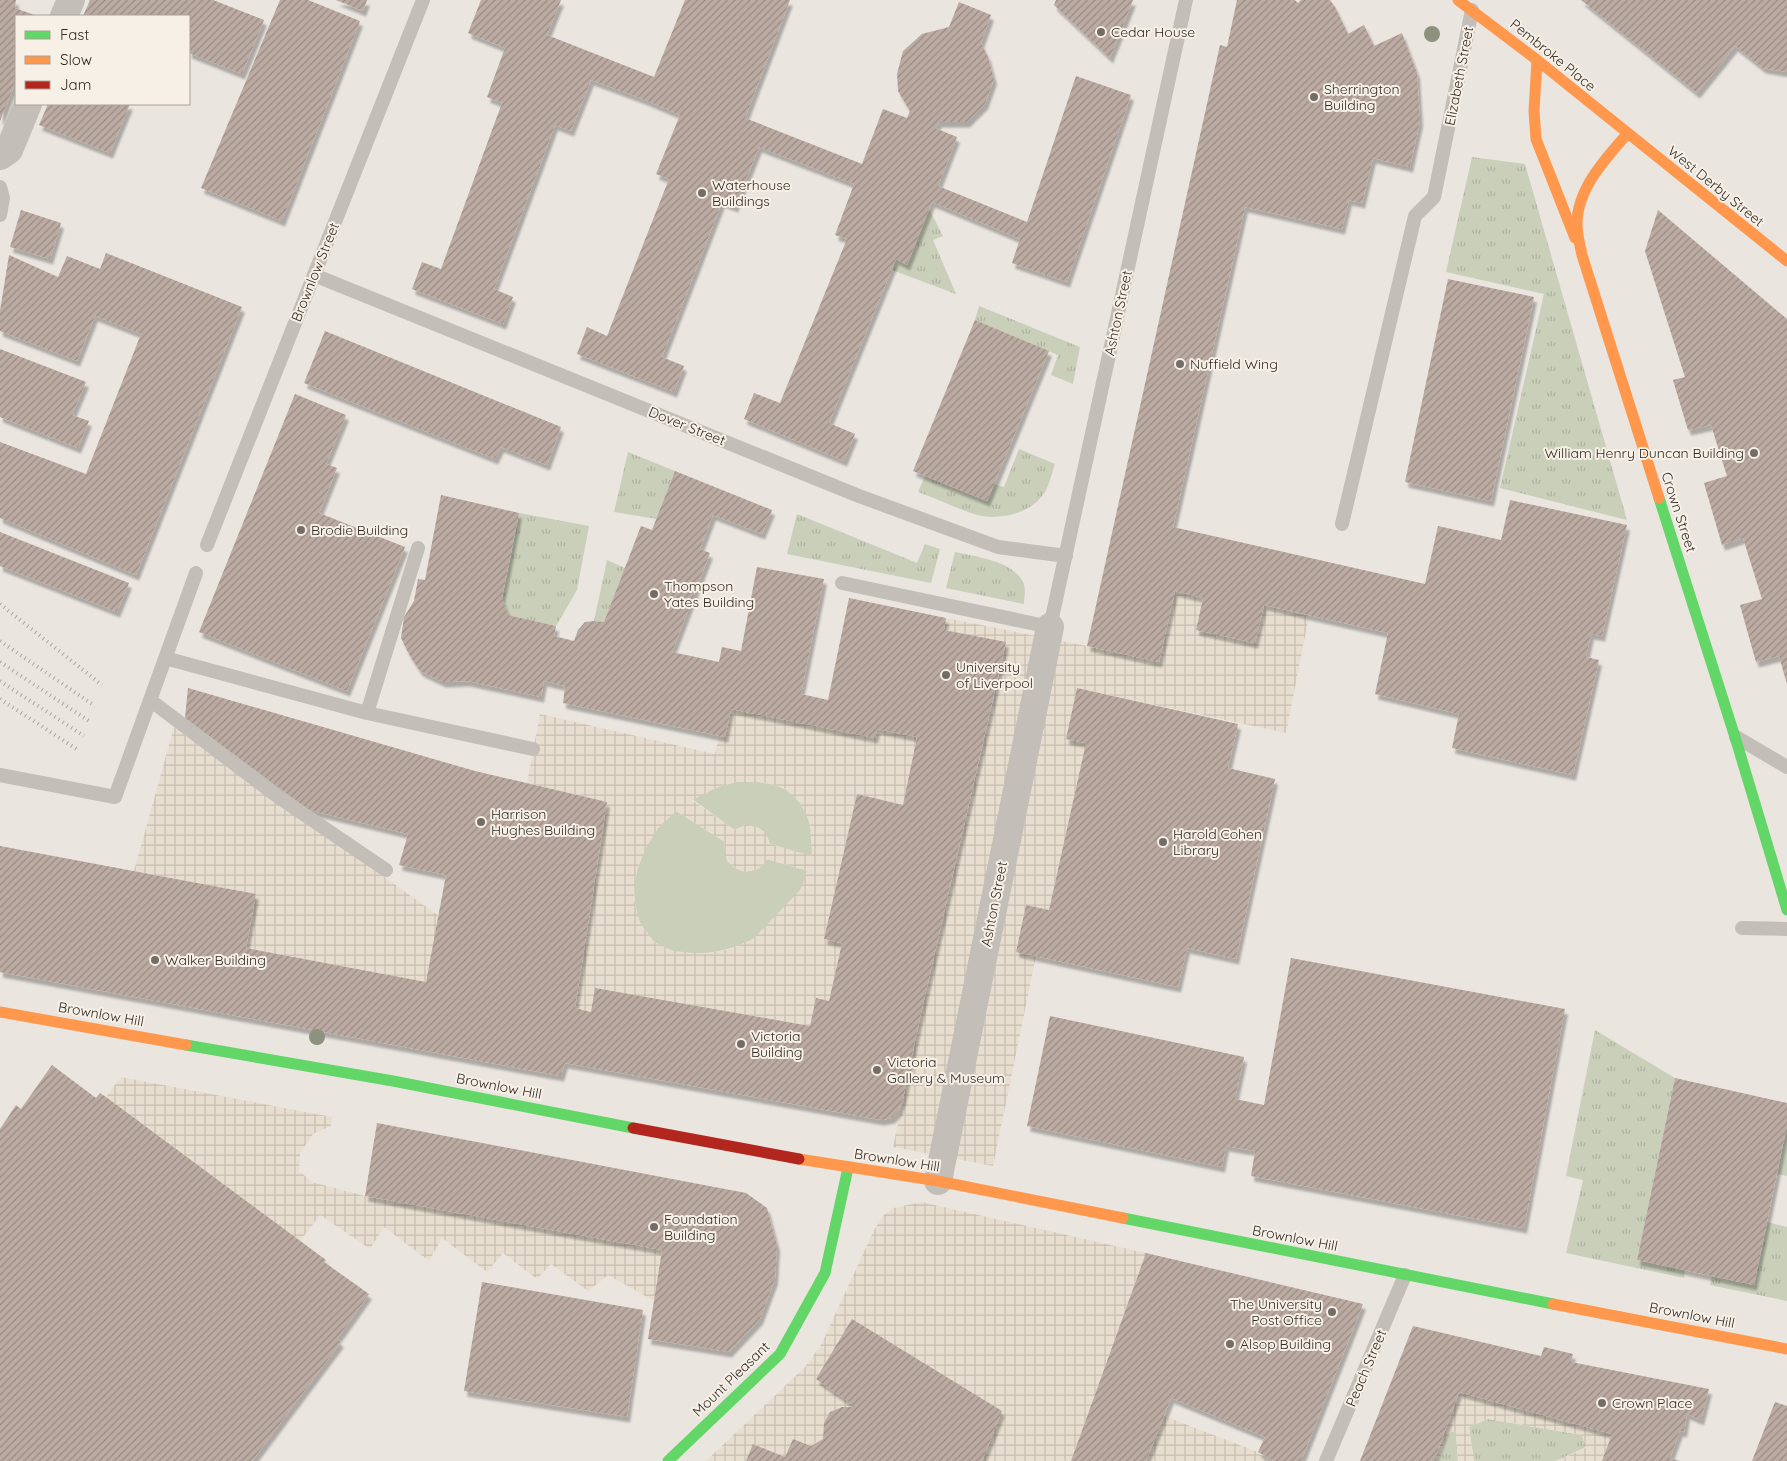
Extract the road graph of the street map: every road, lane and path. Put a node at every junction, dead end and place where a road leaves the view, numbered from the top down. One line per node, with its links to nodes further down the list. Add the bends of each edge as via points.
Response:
1 (71, 0): 6 (street)
2 (424, 0): 15 (lane, Brownlow Street)
3 (1186, 0): 19 (lane, Ashton Street)
4 (1458, 0): 5 (street, Pembroke Place)
5 (1472, 10): 7 (street, Pembroke Place); 16 (lane, Elizabeth Street, via 1434,197 1415,216)
6 (64, 15)
7 (1537, 60): 9 (street, Pembroke Place); 13 (street, via 1536,139)
8 (28, 105): 10 (street, via 9,150)
9 (1627, 134): 13 (street, Crown Street, via 1597,170 1582,201 1577,221); 14 (street, West Derby Street)
10 (0, 156)
11 (0, 186): 12 (lane, via 3,198)
12 (0, 215)
13 (1582, 255): 26 (street, Crown Street)
14 (1787, 262)
15 (314, 275): 17 (lane, Brownlow Street); 19 (lane, Dover Street, via 859,496 998,547)
16 (1342, 524)
17 (207, 545)
18 (418, 548): 25 (lane)
19 (1066, 556): 22 (lane, Ashton Street)
20 (196, 573): 23 (lane)
21 (842, 582): 22 (lane)
22 (1050, 627): 36 (street, Ashton Street)
23 (165, 658): 24 (lane); 25 (lane)
24 (150, 700): 29 (lane, via 115,797); 30 (lane, via 277,796)
25 (367, 713): 27 (lane)
26 (1735, 736): 28 (lane); 31 (street, Crown Street)
27 (533, 749)
28 (1787, 767)
29 (0, 775)
30 (386, 870)
31 (1787, 910)
32 (1742, 928): 33 (lane)
33 (1787, 929)
34 (0, 1012): 35 (street, Brownlow Hill, via 393,1081)
35 (848, 1168): 36 (street, Brownlow Hill); 39 (street, Mount Pleasant, via 825,1273 780,1354)
36 (938, 1181): 37 (street, Brownlow Hill)
37 (1405, 1275): 38 (street, Brownlow Hill); 40 (lane, Peach Street)
38 (1787, 1349)
39 (668, 1461)
40 (1326, 1461)

